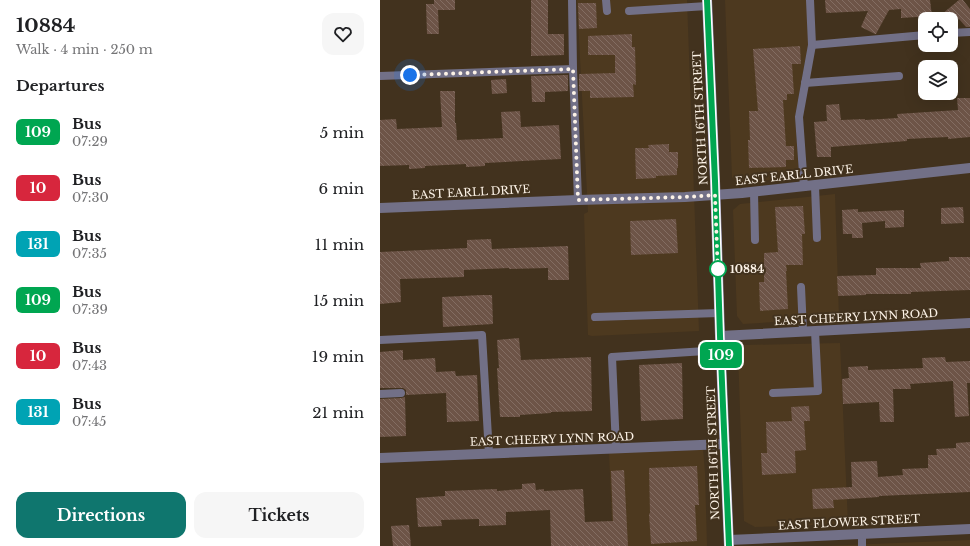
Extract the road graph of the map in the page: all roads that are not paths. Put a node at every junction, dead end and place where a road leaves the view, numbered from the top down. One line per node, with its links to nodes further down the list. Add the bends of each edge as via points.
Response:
1 (572, 0): 12 (lane)
2 (606, 0): 6 (lane)
3 (810, 0): 11 (lane)
4 (707, 3): 5 (lane); 20 (main road, NORTH 16TH STREET)
5 (674, 4): 7 (lane)
6 (607, 11)
7 (629, 11)
8 (970, 32): 9 (lane)
9 (958, 33)
10 (918, 36): 11 (lane)
11 (812, 45): 15 (lane)
12 (573, 69): 13 (lane); 21 (lane)
13 (380, 76)
14 (899, 76): 15 (lane)
15 (806, 83): 18 (lane, via 799,117)
16 (970, 168): 17 (street, EAST EARLL DRIVE)
17 (815, 186): 18 (street, EAST EARLL DRIVE); 23 (lane)
18 (804, 187): 19 (street, EAST EARLL DRIVE)
19 (754, 192): 20 (street, EAST EARLL DRIVE); 24 (lane)
20 (715, 195): 21 (street, EAST EARLL DRIVE); 26 (main road, NORTH 16TH STREET)
21 (578, 200): 22 (street, EAST EARLL DRIVE)
22 (380, 208)
23 (817, 238)
24 (755, 240)
25 (801, 287): 30 (lane)
26 (719, 313): 27 (lane); 31 (main road, NORTH 16TH STREET)
27 (595, 317)
28 (970, 323): 29 (street, EAST CHEERY LYNN ROAD)
29 (814, 331): 30 (street, EAST CHEERY LYNN ROAD); 36 (lane, via 818,391)
30 (803, 332): 31 (street, EAST CHEERY LYNN ROAD)
31 (720, 336): 33 (main road, NORTH 16TH STREET)
32 (380, 340): 39 (lane, via 482,335)
33 (721, 350): 37 (main road, NORTH 16TH STREET); 38 (lane, via 612,357)
34 (400, 393): 35 (lane)
35 (380, 394)
36 (773, 394)
37 (725, 444): 38 (street, EAST CHEERY LYNN ROAD); 43 (main road, NORTH 16TH STREET)
38 (616, 448): 39 (street, EAST CHEERY LYNN ROAD)
39 (489, 454): 40 (street, EAST CHEERY LYNN ROAD)
40 (380, 458)
41 (970, 529): 42 (street, EAST FLOWER STREET)
42 (862, 534): 43 (street, EAST FLOWER STREET); 44 (lane)
43 (729, 543)
44 (862, 546)

